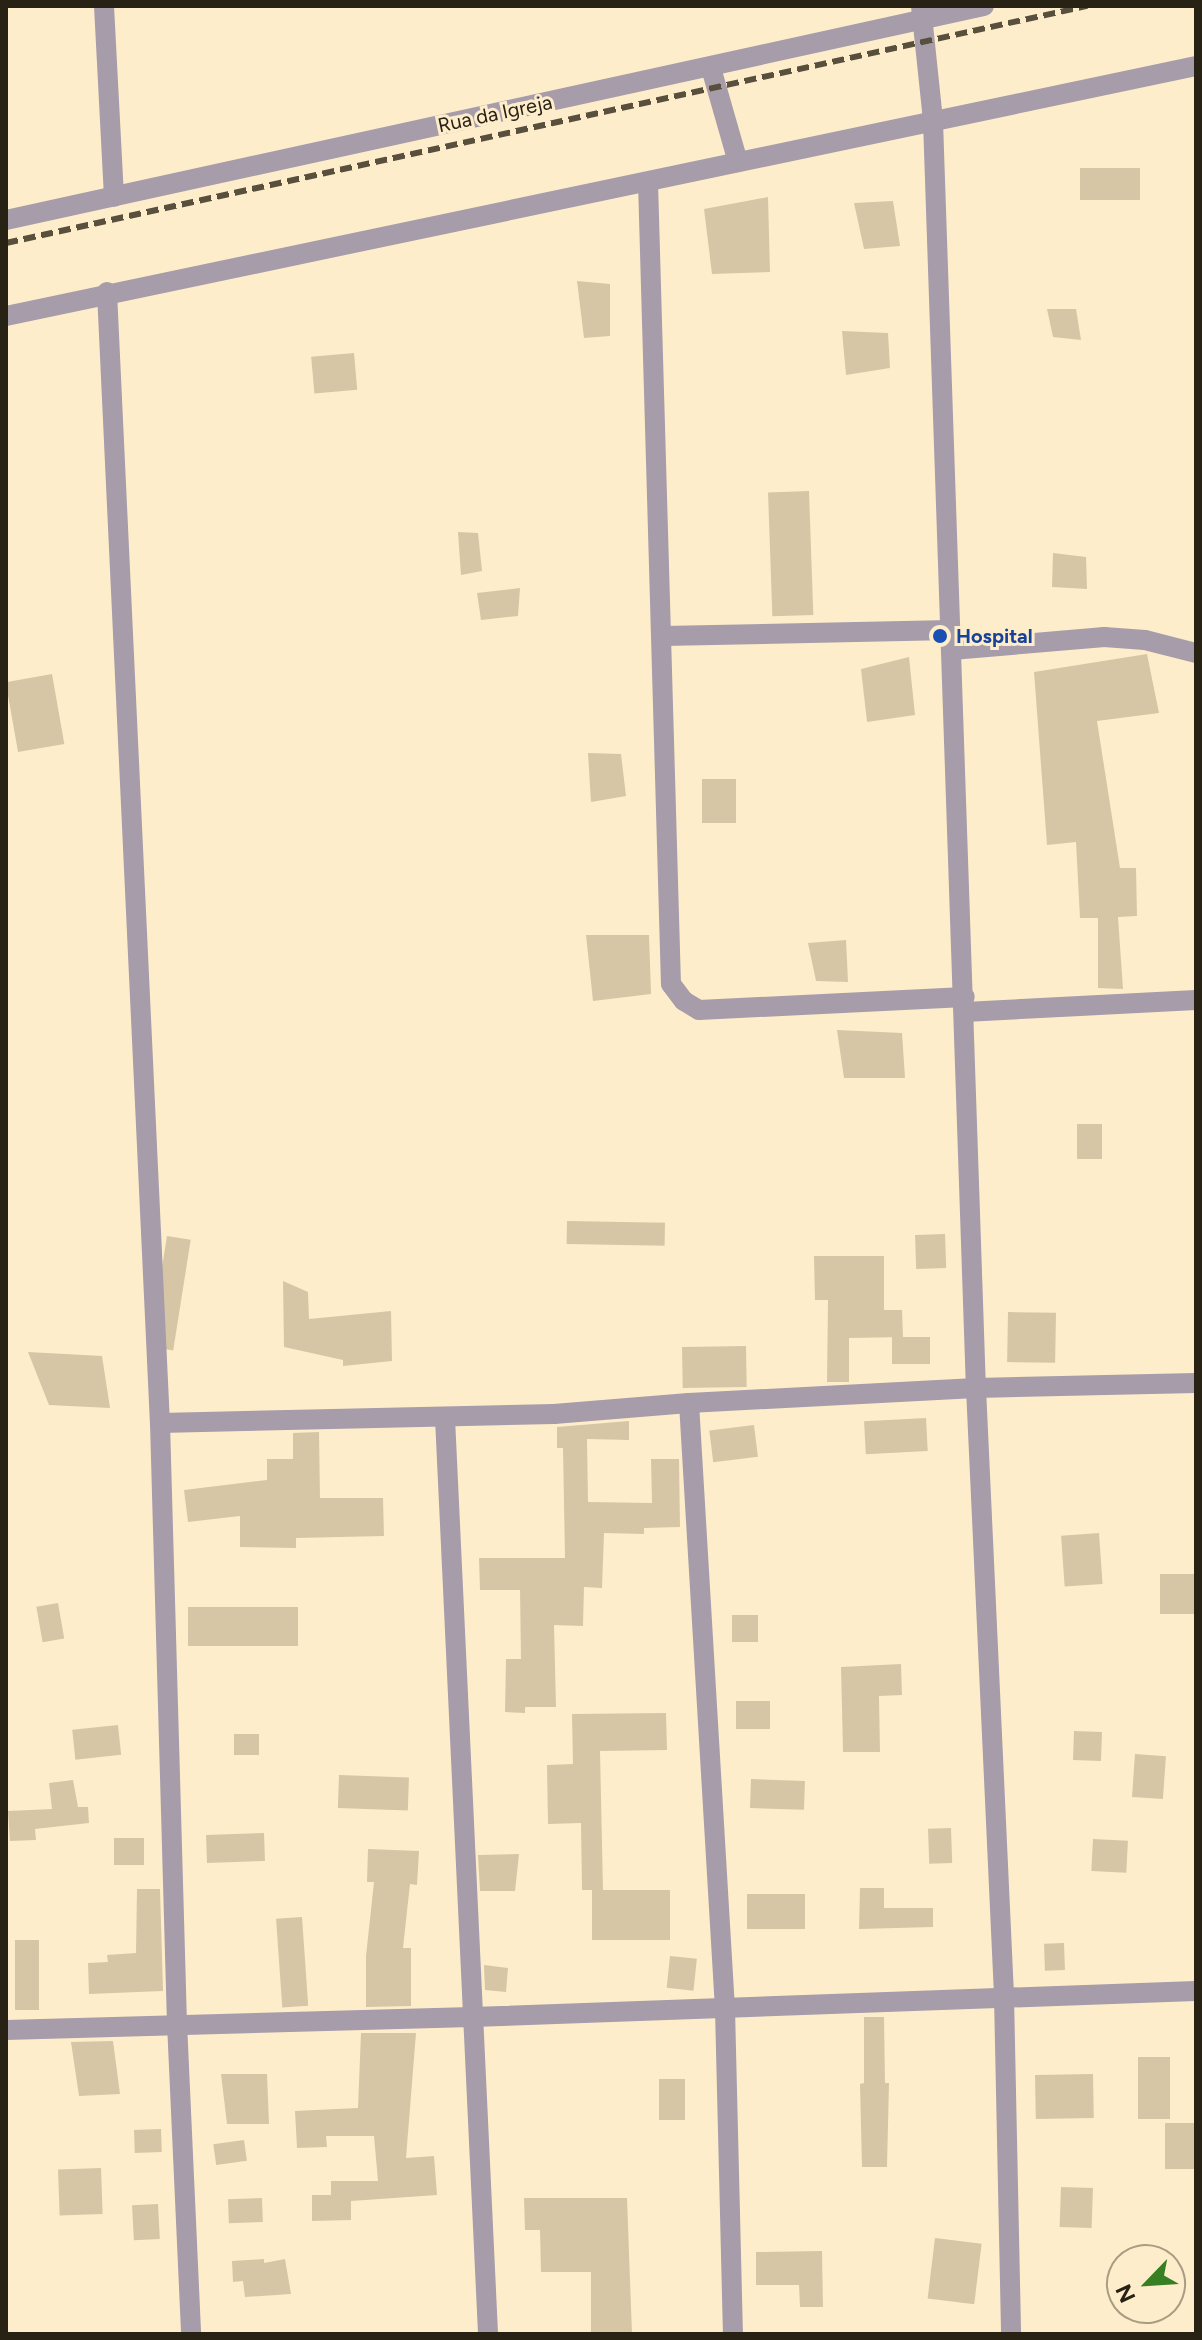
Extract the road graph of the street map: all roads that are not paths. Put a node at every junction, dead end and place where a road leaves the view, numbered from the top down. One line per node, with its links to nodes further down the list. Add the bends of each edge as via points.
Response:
1 (104, 6): 9 (street)
2 (984, 6): 3 (street, Rua da Igreja)
3 (921, 13): 5 (street, Rua da Igreja); 6 (street)
4 (1196, 66): 6 (street)
5 (711, 68): 7 (street); 9 (street, Rua da Igreja)
6 (933, 121): 7 (street); 14 (street)
7 (738, 162): 8 (street)
8 (648, 182): 11 (street); 13 (street)
9 (114, 197): 10 (street, Rua da Igreja)
10 (6, 220)
11 (107, 292): 12 (street); 22 (street)
12 (6, 316)
13 (663, 636): 14 (street); 17 (street, via 671,984 684,1001 699,1010)
14 (951, 640): 15 (street, via 1104,637 1145,640); 17 (street)
15 (1196, 653)
16 (1196, 1000): 17 (street)
17 (965, 1004): 19 (street)
18 (1196, 1383): 19 (street)
19 (976, 1388): 20 (street); 24 (street)
20 (689, 1403): 21 (street); 25 (street)
21 (445, 1418): 22 (street); 26 (street)
22 (160, 1423): 27 (street)
23 (1196, 1991): 24 (street)
24 (1004, 1996): 25 (street); 32 (street)
25 (725, 2009): 26 (street); 31 (street)
26 (472, 2017): 27 (street); 30 (street)
27 (177, 2023): 28 (street); 29 (street)
28 (6, 2030)
29 (191, 2334)
30 (488, 2334)
31 (733, 2334)
32 (1011, 2334)

